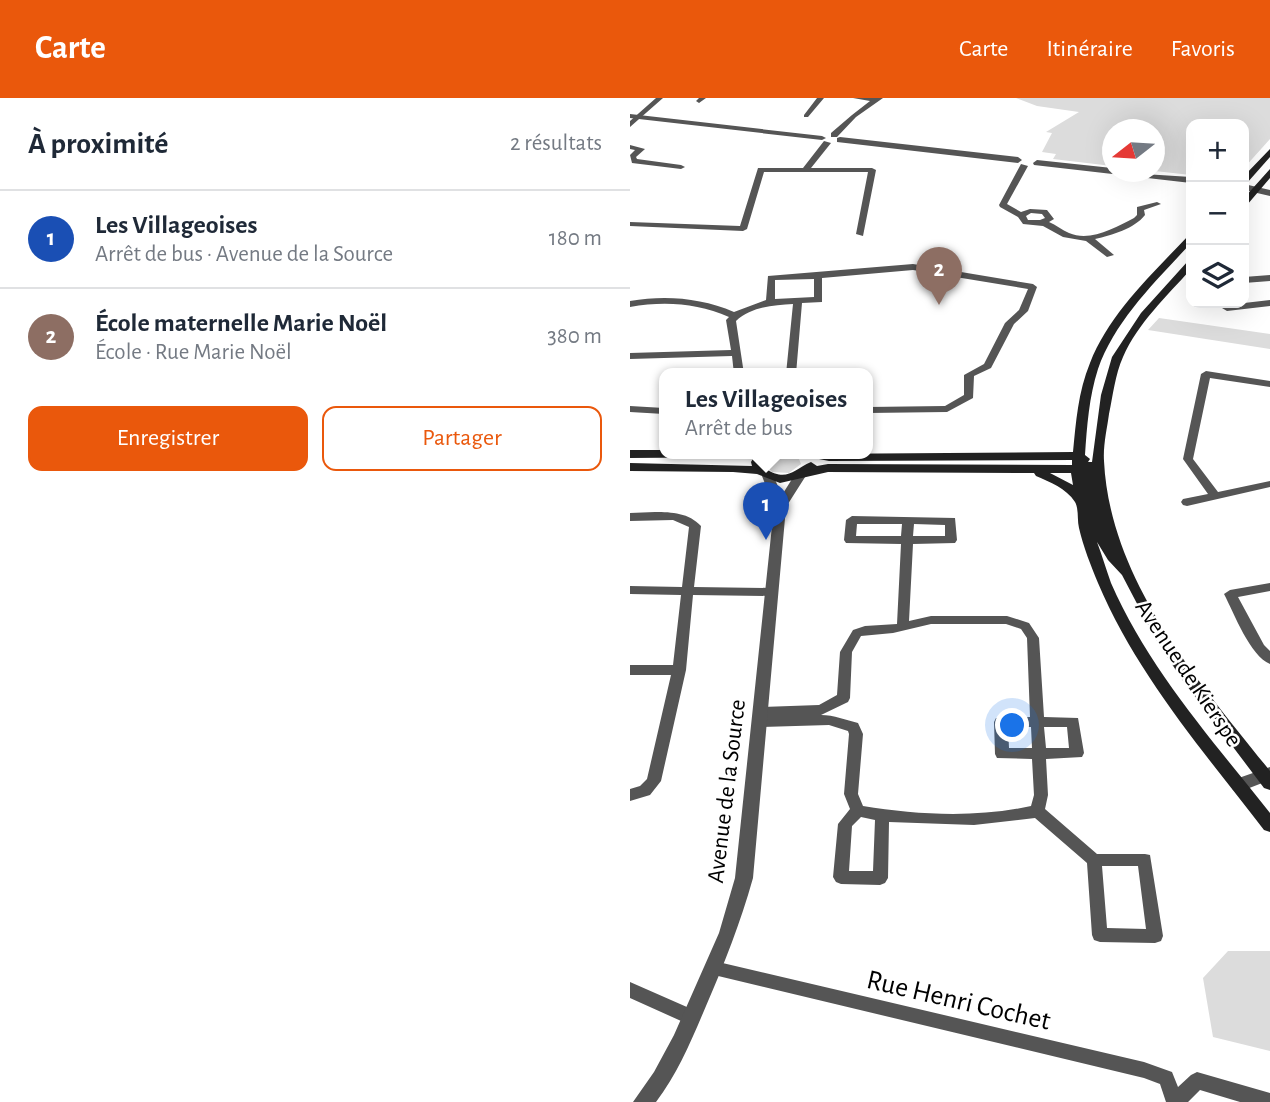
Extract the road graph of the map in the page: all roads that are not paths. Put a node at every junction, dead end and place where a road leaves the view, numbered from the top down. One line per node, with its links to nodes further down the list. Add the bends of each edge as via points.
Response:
1 (660, 98): 5 (street)
2 (821, 98): 6 (street)
3 (856, 98): 4 (street)
4 (878, 99): 8 (street)
5 (634, 116): 7 (street); 9 (street)
6 (806, 116)
7 (630, 125)
8 (837, 138): 9 (street); 13 (street)
9 (824, 140): 15 (street)
10 (630, 146): 14 (street, via 641,149 632,157 635,162)
11 (1270, 152): 18 (main road)
12 (1270, 161): 22 (main road, via 1251,183)
13 (1021, 163): 16 (street); 28 (street, via 1003,205 1021,215 1033,211 1048,214 1050,219 1041,223 1056,226 1064,235)
14 (681, 167)
15 (805, 170): 26 (street, via 761,170 743,229); 27 (street, via 872,170)
16 (1102, 171)
17 (1270, 172): 22 (main road)
18 (1249, 175)
19 (1165, 177): 20 (street)
20 (1186, 179)
21 (1249, 188): 22 (street)
22 (1255, 190): 23 (street); 24 (main road)
23 (1270, 193)
24 (1249, 197)
25 (1157, 204): 28 (street, via 1140,209 1137,219 1117,230)
26 (630, 224)
27 (860, 234)
28 (1087, 237): 30 (street)
29 (1186, 243): 54 (main road, Avenue de Kierspe, via 1135,298 1103,346 1087,388)
30 (1110, 256)
31 (1186, 269): 54 (main road, Avenue de Kierspe, via 1121,350 1107,391 1098,447)
32 (818, 276): 35 (street, via 819,300); 36 (street, via 771,278); 47 (street, via 913,267 1034,287 988,366 969,374 969,396 947,409)
33 (1270, 278): 34 (street)
34 (1249, 280)
35 (798, 301): 36 (street); 44 (street)
36 (770, 302): 40 (street)
37 (1249, 303): 38 (street)
38 (1270, 303)
39 (630, 304): 40 (street, via 690,302)
40 (733, 315): 41 (street)
41 (737, 354): 42 (street); 43 (street)
42 (630, 356)
43 (738, 368)
44 (792, 368)
45 (1270, 384): 60 (street, via 1206,374 1188,459)
46 (630, 409): 48 (street)
47 (873, 410)
48 (659, 411)
49 (630, 454): 50 (main road)
50 (659, 454)
51 (873, 458): 54 (main road)
52 (759, 459): 58 (main road)
53 (812, 459): 57 (main road)
54 (1084, 464): 56 (main road); 61 (main road, Avenue de Kierspe); 79 (main road, Avenue de Kierspe, via 1129,577 1182,670)
55 (630, 467): 58 (main road, via 733,468)
56 (1028, 469): 57 (main road, via 828,468); 61 (main road, via 1066,485)
57 (803, 473): 58 (main road, via 784,479); 63 (street, Avenue de la Source)
58 (764, 474): 63 (street, Avenue de la Source)
59 (1270, 484): 60 (street)
60 (1215, 495): 62 (street)
61 (1081, 501): 80 (main road, Avenue de Kierspe, via 1104,584 1122,619 1145,659)
62 (1187, 502)
63 (780, 507): 70 (street, Avenue de la Source)
64 (630, 517): 69 (street, via 677,517 695,526)
65 (908, 520): 66 (street); 66 (street, via 951,521 951,540); 66 (street, via 852,520 850,540)
66 (907, 540): 71 (street)
67 (1270, 587): 72 (street, via 1230,594 1259,648)
68 (630, 590): 69 (street)
69 (688, 591): 70 (street); 74 (street)
70 (772, 592): 76 (street, Avenue de la Source)
71 (903, 626): 75 (street, via 857,633 849,642 843,698); 77 (street, via 931,620 1007,620 1025,625 1033,638)
72 (1270, 659)
73 (630, 670): 74 (street)
74 (679, 670): 81 (street, via 654,781 645,792)
75 (829, 714): 76 (street); 82 (street, via 853,727 856,734 851,794)
76 (761, 717): 87 (street, Avenue de la Source, via 744,878)
77 (1037, 722): 78 (street); 78 (street, via 1001,722 1002,754); 78 (street, via 1073,722 1077,753)
78 (1039, 753): 83 (street)
79 (1268, 777): 80 (street)
80 (1239, 785): 85 (main road, Avenue de Kierspe)
81 (630, 795)
82 (858, 811): 84 (street); 84 (street, via 845,824 841,877 880,878)
83 (1037, 811): 84 (street, via 1016,817); 86 (street)
84 (882, 816)
85 (1270, 825)
86 (1094, 860): 86 (street, via 1145,860 1154,936 1100,935)
87 (714, 968): 89 (street, Avenue de la Source); 91 (street, Rue Henri Cochet, via 1144,1070 1166,1078)
88 (630, 990): 89 (street)
89 (690, 1017): 90 (street, Avenue de la Source, via 668,1066)
90 (643, 1102)
91 (1175, 1102): 92 (street, Rue Henri Cochet, via 1197,1081)
92 (1270, 1102)

